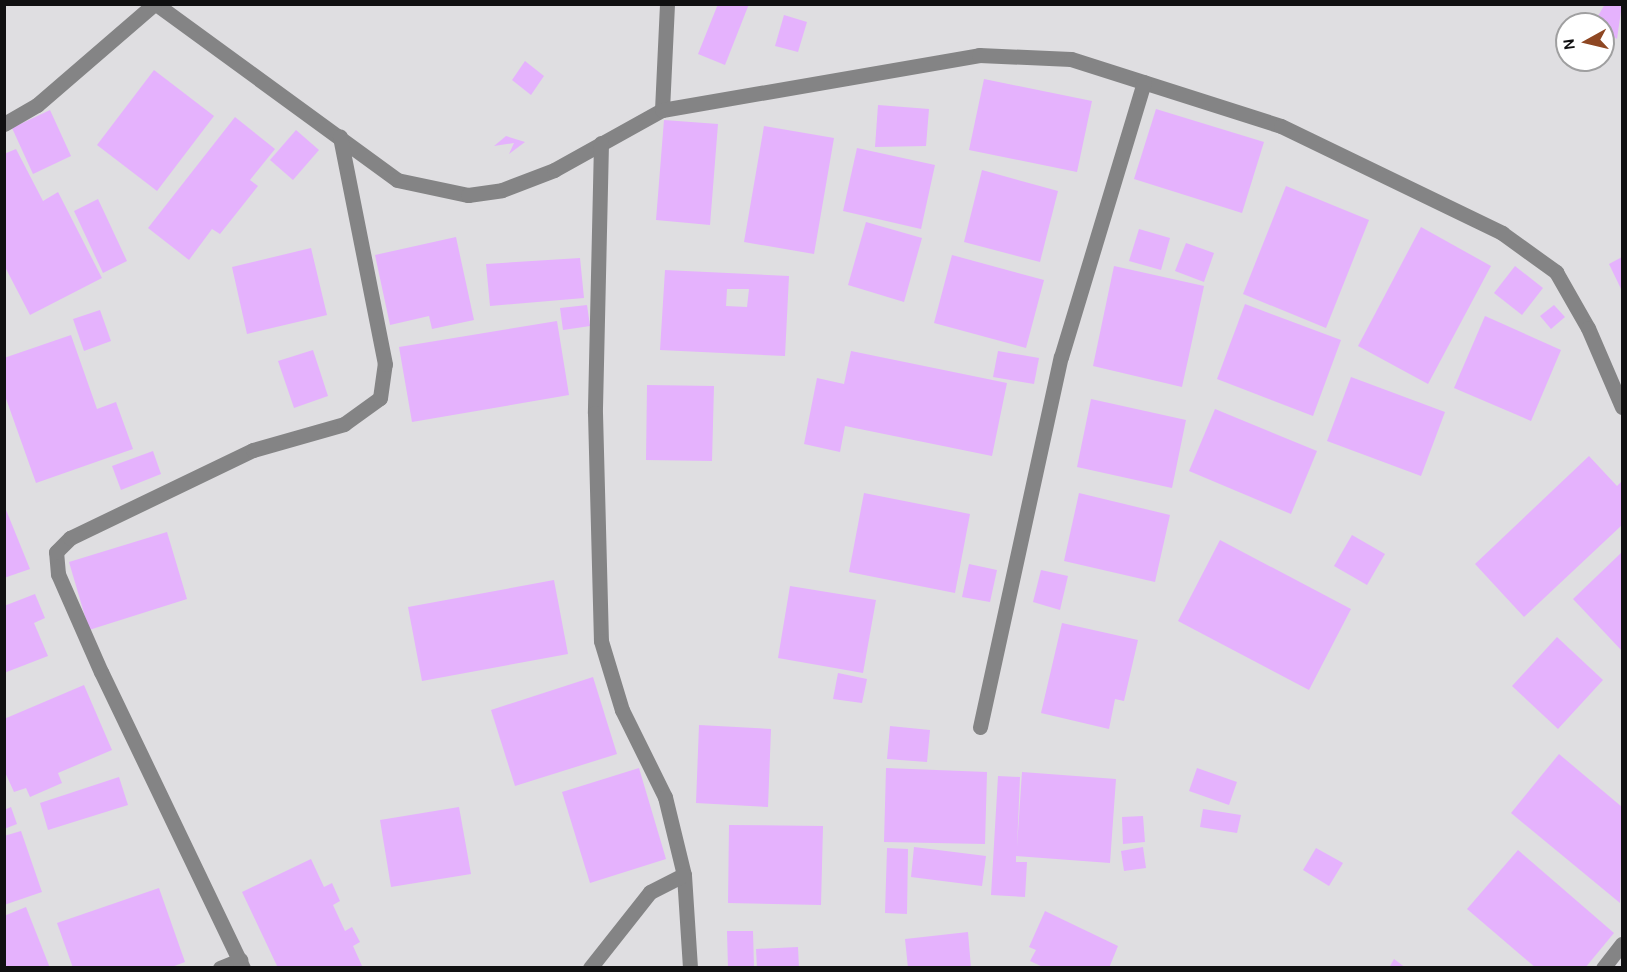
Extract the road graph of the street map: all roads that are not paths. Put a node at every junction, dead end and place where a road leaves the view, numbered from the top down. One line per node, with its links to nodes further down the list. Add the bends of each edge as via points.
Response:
1 (155, 4): 5 (street, via 37,105); 6 (street)
2 (667, 4): 4 (street)
3 (1144, 82): 4 (street, via 1071,59 979,56); 8 (street, via 1281,126 1502,233 1556,272); 9 (street, via 1061,357)
4 (662, 110): 7 (street)
5 (4, 124)
6 (340, 136): 7 (street, via 397,180 468,195 502,190); 12 (street, via 385,364 380,398 344,424 253,450 70,538 56,552 58,574 101,672)
7 (602, 143): 10 (street, via 595,413 601,641 622,711 665,797)
8 (1623, 407)
9 (981, 727)
10 (684, 875): 14 (street, via 650,892); 15 (street)
11 (1623, 944): 16 (street)
12 (242, 964): 13 (street)
13 (220, 968)
14 (590, 968)
15 (690, 968)
16 (1603, 968)

